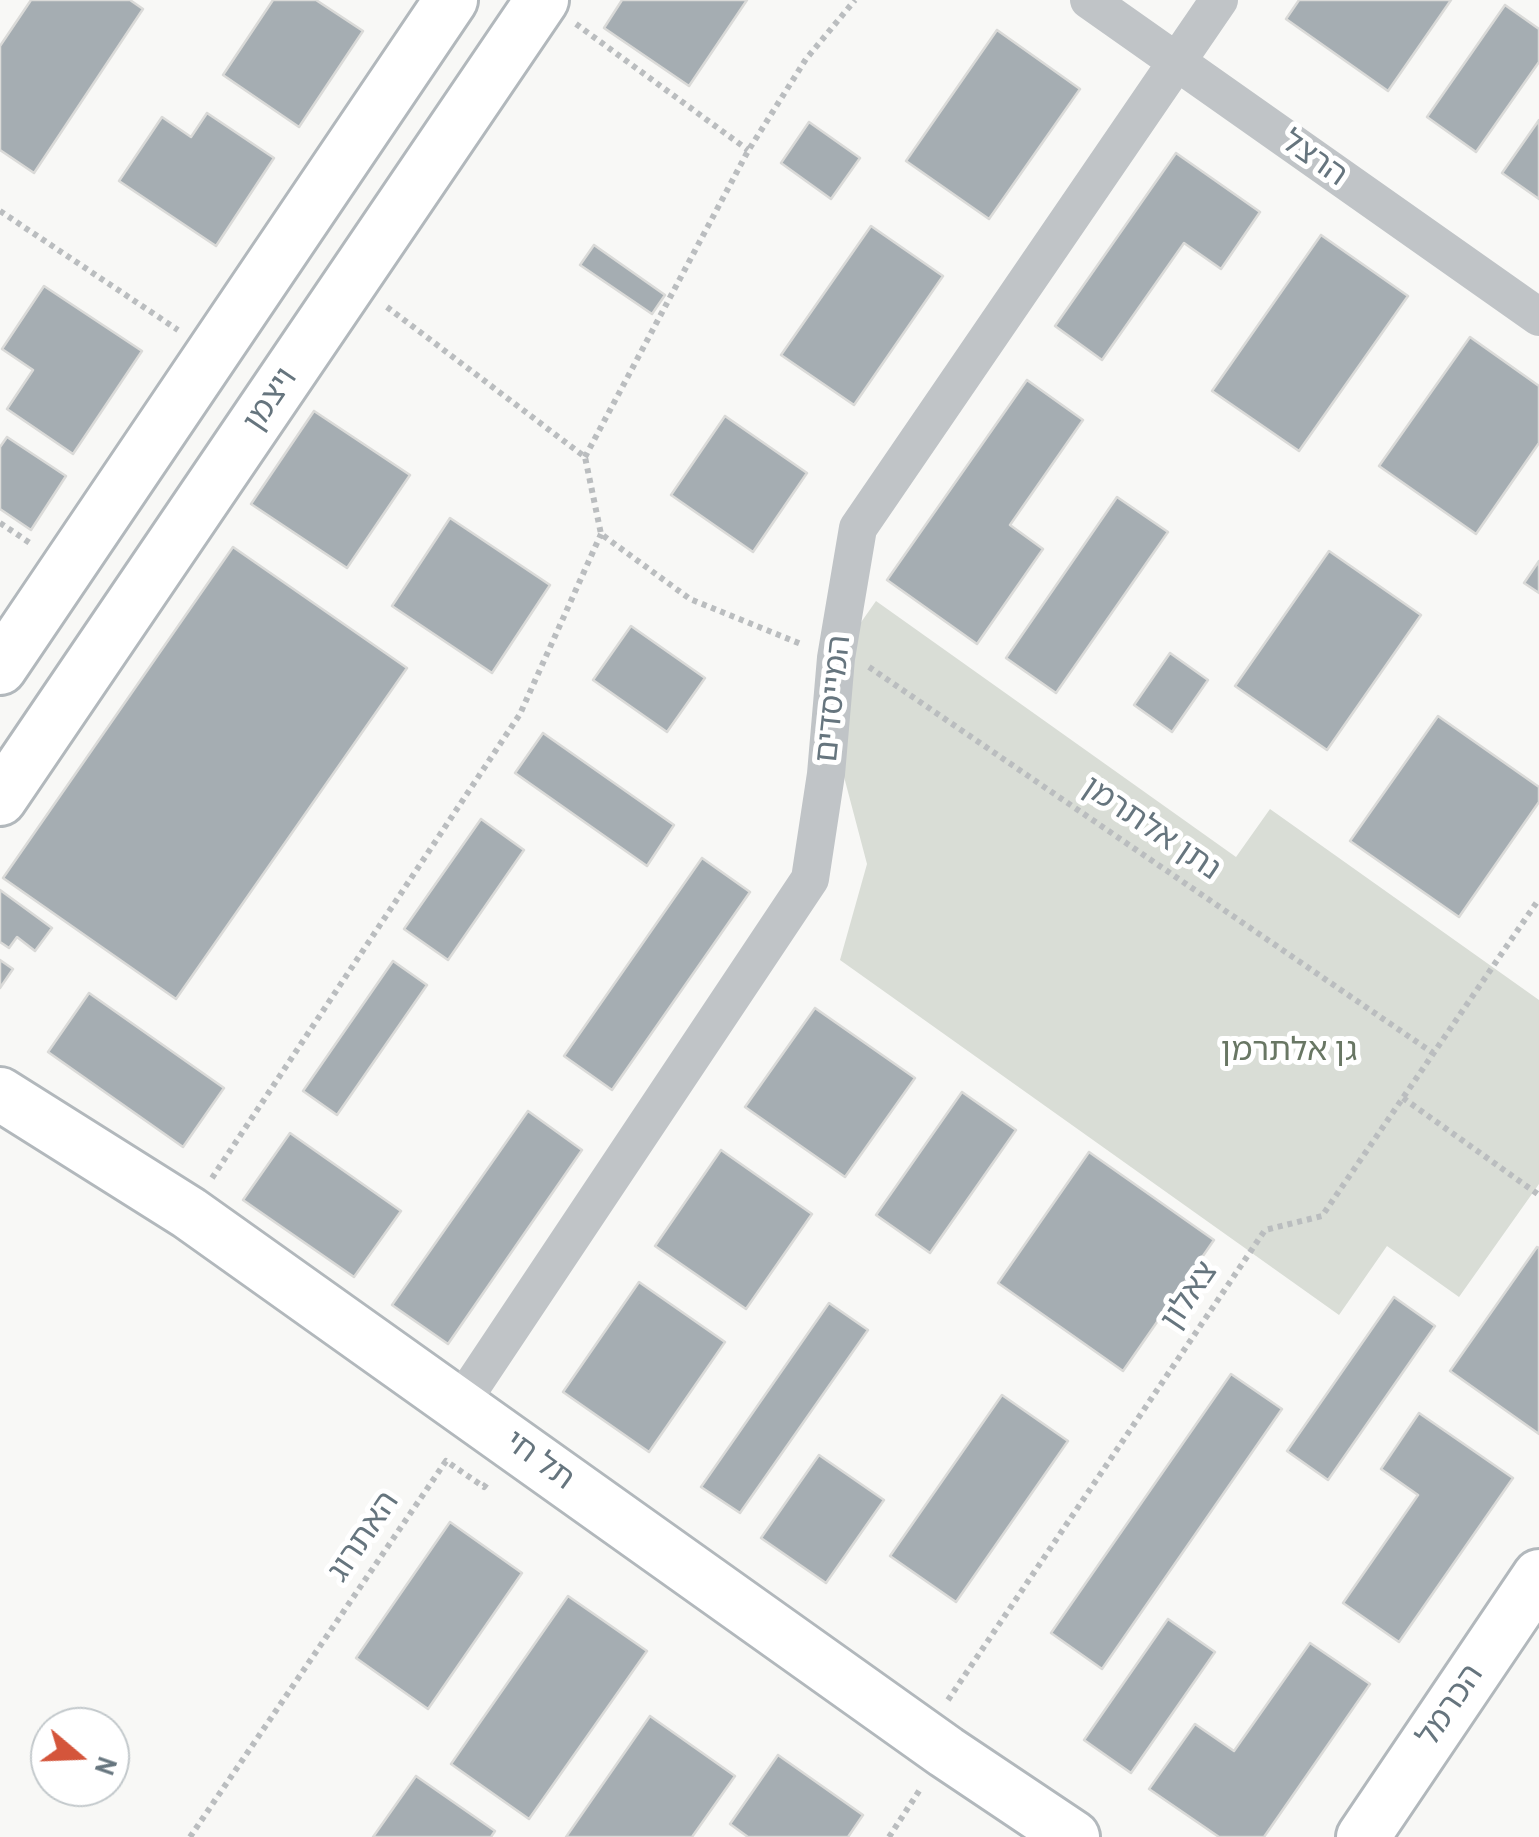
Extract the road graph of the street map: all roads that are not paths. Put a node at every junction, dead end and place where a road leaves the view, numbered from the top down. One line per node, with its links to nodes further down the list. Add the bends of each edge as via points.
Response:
1 (451, 0): 7 (main road)
2 (1089, 0): 5 (street, הרצל)
3 (1219, 0): 5 (street, המייסדים)
4 (558, 12): 8 (main road, ויצמן, via 351,281)
5 (1176, 62): 6 (street, הרצל); 10 (street, המייסדים, via 858,528 810,879)
6 (1539, 317)
7 (0, 668)
8 (0, 799)
9 (0, 1094): 10 (main road, תל חי, via 189,1212)
10 (460, 1404): 12 (main road, תל חי)
11 (1539, 1576): 13 (main road, הכרמל)
12 (1073, 1837)
13 (1363, 1837)

